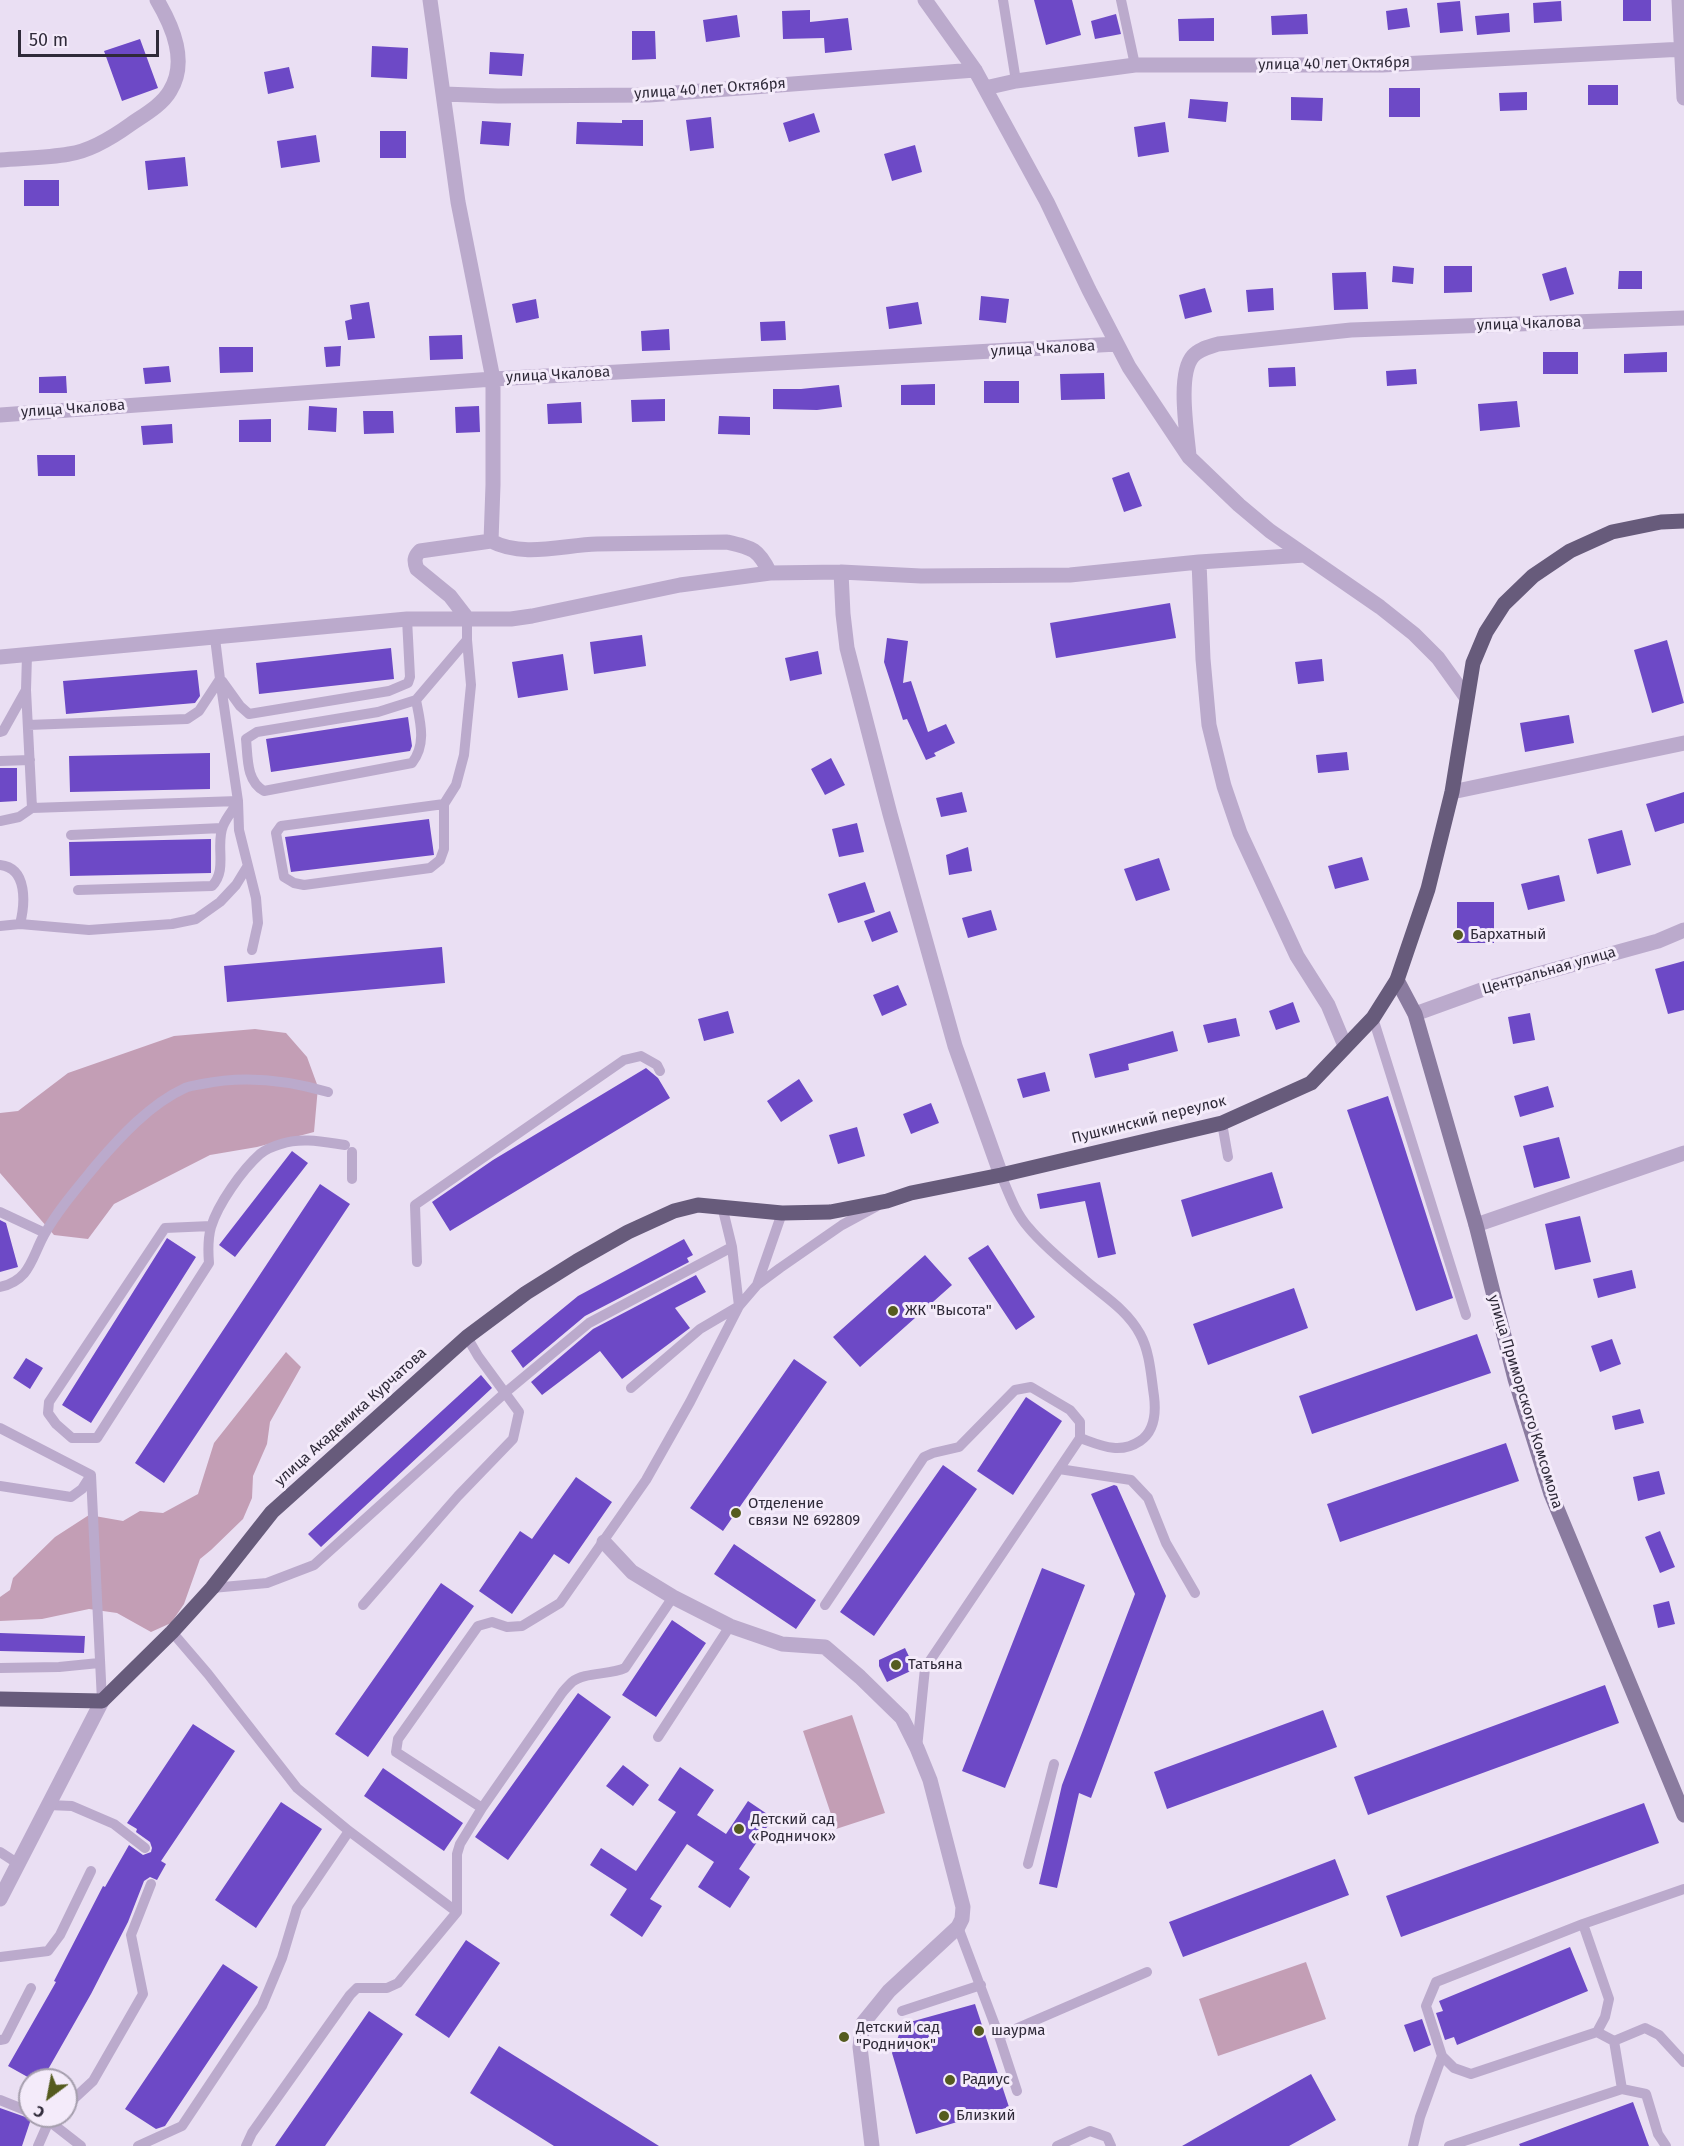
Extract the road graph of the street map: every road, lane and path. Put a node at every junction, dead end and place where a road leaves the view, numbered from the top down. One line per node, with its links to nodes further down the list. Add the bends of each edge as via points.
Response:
1 (158, 0): 14 (street, via 172,28 178,52 177,73 170,92 121,132 86,150)
2 (430, 0): 12 (street)
3 (925, 0): 9 (street)
4 (1003, 0): 10 (lane)
5 (1121, 0): 8 (lane)
6 (1679, 0): 7 (street)
7 (1682, 49): 8 (street, улица 40 лет Октября, via 1382,65); 13 (street)
8 (1135, 65): 10 (street, улица 40 лет Октября)
9 (975, 70): 11 (street); 12 (street, улица 40 лет Октября, via 649,94)
10 (1016, 81): 11 (street, улица 40 лет Октября)
11 (985, 88): 16 (street, via 1047,201)
12 (444, 94): 17 (street, via 458,202)
13 (1684, 98)
14 (0, 160)
15 (1684, 318): 19 (street, улица Чкалова, via 1351,330 1218,344 1193,356 1184,379)
16 (1117, 345): 17 (street, улица Чкалова); 19 (street)
17 (493, 379): 18 (street, улица Чкалова); 21 (street)
18 (0, 415)
19 (1189, 457): 22 (street, via 1239,505)
20 (1684, 521): 34 (main road, Пушкинский переулок, via 1612,532 1570,551 1533,576 1504,604 1486,632 1473,663)
21 (491, 541): 25 (street, via 512,549 727,542 747,546 761,555); 26 (street, via 420,551 415,558 417,569 450,596)
22 (1305, 555): 23 (street); 34 (street, via 1414,634 1438,658)
23 (1199, 562): 24 (street, via 1070,575); 58 (street, via 1209,725 1224,786 1240,833 1297,956 1328,1005)
24 (841, 572): 25 (street); 64 (street, via 847,648 890,814 955,1046)
25 (770, 573): 26 (street, via 680,585 532,616)
26 (467, 618): 27 (street); 29 (lane)
27 (407, 619): 28 (street); 32 (lane, via 410,677 408,683 390,691 249,714)
28 (215, 638): 30 (street); 32 (lane)
29 (467, 640): 35 (lane); 43 (lane, via 471,685 464,755 456,785)
30 (27, 655): 31 (street); 33 (lane)
31 (0, 657)
32 (220, 679): 36 (lane, via 199,711 187,719); 42 (lane)
33 (26, 690): 36 (lane); 37 (lane)
34 (1466, 697): 41 (main road, Пушкинский переулок)
35 (416, 700): 35 (lane, via 422,733 419,754 412,763 264,791 251,780 246,739 257,732 378,712)
36 (28, 725): 40 (lane)
37 (0, 732)
38 (1684, 743): 41 (street)
39 (0, 760): 40 (lane)
40 (30, 760): 44 (lane)
41 (1452, 792): 55 (main road, Пушкинский переулок, via 1428,889)
42 (238, 801): 44 (lane); 46 (lane); 49 (lane)
43 (444, 804): 43 (lane, via 444,849 440,860 430,868 304,885 284,877 276,833 281,826)
44 (32, 808): 45 (lane, via 19,817)
45 (0, 820)
46 (222, 828): 47 (lane); 50 (lane, via 220,869 212,886)
47 (71, 835)
48 (0, 865): 51 (lane, via 17,874 24,891)
49 (247, 867): 51 (lane, via 220,903 196,919 89,930); 54 (lane, via 258,922)
50 (78, 890)
51 (20, 924): 52 (lane)
52 (0, 926)
53 (1684, 930): 56 (street, Центральная улица, via 1658,941 1484,988)
54 (252, 950)
55 (1397, 980): 56 (street, улица Приморского Комсомола); 57 (main road, Пушкинский переулок)
56 (1415, 1014): 70 (street, улица Приморского Комсомола)
57 (1373, 1018): 58 (main road, Пушкинский переулок); 78 (lane)
58 (1345, 1046): 61 (main road, Пушкинский переулок, via 1311,1083)
59 (660, 1071): 74 (lane, via 641,1056 624,1060 415,1205)
60 (328, 1092): 72 (lane, via 273,1080 224,1079 185,1088 150,1110 120,1137)
61 (1222, 1123): 63 (lane); 64 (main road, Пушкинский переулок)
62 (1684, 1153): 70 (street)
63 (1228, 1157)
64 (1001, 1175): 66 (main road, Пушкинский переулок); 83 (lane, via 1029,1229 1113,1301 1142,1336 1155,1406 1152,1428 1141,1441 1122,1449 1110,1449)
65 (352, 1179): 71 (lane, via 348,1149 310,1140 282,1143 261,1153 241,1174)
66 (887, 1201): 69 (main road, улица Академика Курчатова, via 830,1212); 75 (lane, via 842,1225)
67 (723, 1206): 69 (main road, улица Академика Курчатова); 73 (lane); 79 (main road, улица Академика Курчатова, via 698,1205 674,1211 628,1232 526,1293)
68 (0, 1212): 72 (lane)
69 (782, 1213): 75 (lane)
70 (1476, 1225): 104 (street, улица Приморского Комсомола, via 1515,1379 1551,1494)
71 (211, 1226): 71 (lane, via 209,1263 98,1438 72,1438 48,1413 49,1402 165,1228)
72 (45, 1233): 76 (lane, via 26,1272 15,1283)
73 (732, 1247): 77 (lane); 81 (lane, via 589,1323)
74 (417, 1262)
75 (757, 1285): 77 (lane)
76 (0, 1287)
77 (739, 1306): 80 (lane, via 700,1329); 87 (lane, via 646,1480)
78 (1466, 1315)
79 (467, 1337): 81 (lane); 88 (main road, улица Академика Курчатова, via 272,1512)
80 (631, 1388)
81 (506, 1392): 88 (lane, via 314,1564 267,1583); 91 (lane, via 519,1412 513,1439)
82 (0, 1428): 85 (lane)
83 (1080, 1438): 84 (lane); 92 (lane, via 1080,1422 1070,1410 1031,1387 1015,1390 959,1447 924,1458)
84 (1059, 1469): 89 (lane, via 1131,1480 1148,1498 1166,1543); 100 (lane, via 925,1668)
85 (91, 1475): 86 (lane, via 71,1497); 95 (lane)
86 (0, 1486)
87 (604, 1542): 90 (street, via 632,1572); 103 (lane, via 560,1603 522,1626 507,1628 492,1622 478,1626 398,1739 396,1752)
88 (212, 1588): 94 (main road, улица Академика Курчатова)
89 (1195, 1593)
90 (673, 1597): 93 (street); 103 (lane, via 625,1668 574,1680 568,1686)
91 (363, 1605)
92 (825, 1605)
93 (730, 1626): 99 (lane); 100 (street, via 782,1644 825,1647 902,1718)
94 (171, 1632): 98 (main road, улица Академика Курчатова); 105 (lane, via 297,1788)
95 (99, 1663): 96 (lane); 98 (lane)
96 (0, 1668)
97 (0, 1699): 98 (main road)
98 (102, 1701): 102 (street, улица Академика Курчатова)
99 (658, 1737)
100 (917, 1748): 116 (street, via 930,1780 963,1908)
101 (1054, 1764): 109 (lane)
102 (48, 1806): 106 (lane, via 72,1806 114,1824); 108 (street, улица Академика Курчатова)
103 (482, 1808): 114 (lane, via 457,1854)
104 (1684, 1815)
105 (349, 1831): 114 (lane); 137 (lane, via 297,1908 262,2006 182,2126)
106 (145, 1848)
107 (0, 1852): 108 (lane)
108 (17, 1863): 113 (street, улица Академика Курчатова)
109 (1028, 1864)
110 (91, 1871): 117 (lane, via 48,1951)
111 (151, 1884): 130 (lane, via 131,1935 143,1994 93,2081)
112 (1684, 1889): 115 (lane)
113 (0, 1899)
114 (457, 1912): 138 (lane, via 398,1983 387,1988 357,1988 350,1995)
115 (1583, 1924): 122 (lane, via 1609,1999); 126 (lane, via 1436,1982 1426,2006)
116 (958, 1927): 119 (lane); 139 (street, via 889,1991 863,2023 860,2048)
117 (0, 1957)
118 (1147, 1972): 123 (lane)
119 (981, 1986): 121 (lane); 123 (lane)
120 (31, 1988): 124 (lane)
121 (902, 2011)
122 (1596, 2032): 125 (lane); 126 (lane, via 1471,2074 1454,2068)
123 (999, 2036): 129 (lane)
124 (0, 2040)
125 (1614, 2041): 127 (lane, via 1645,2028 1659,2035); 128 (lane)
126 (1442, 2056): 142 (lane)
127 (1684, 2062)
128 (1622, 2089): 143 (lane); 144 (lane, via 1646,2094 1658,2134)
129 (1017, 2091)
130 (78, 2095)
131 (0, 2100): 132 (lane)
132 (18, 2107)
133 (47, 2128): 135 (lane)
134 (62, 2128): 136 (lane)
135 (38, 2146)
136 (81, 2146)
137 (138, 2146)
138 (246, 2146)
139 (872, 2146)
140 (1057, 2146): 141 (lane, via 1090,2131 1107,2137)
141 (1111, 2146)
142 (1413, 2146)
143 (1449, 2146)
144 (1666, 2146)

